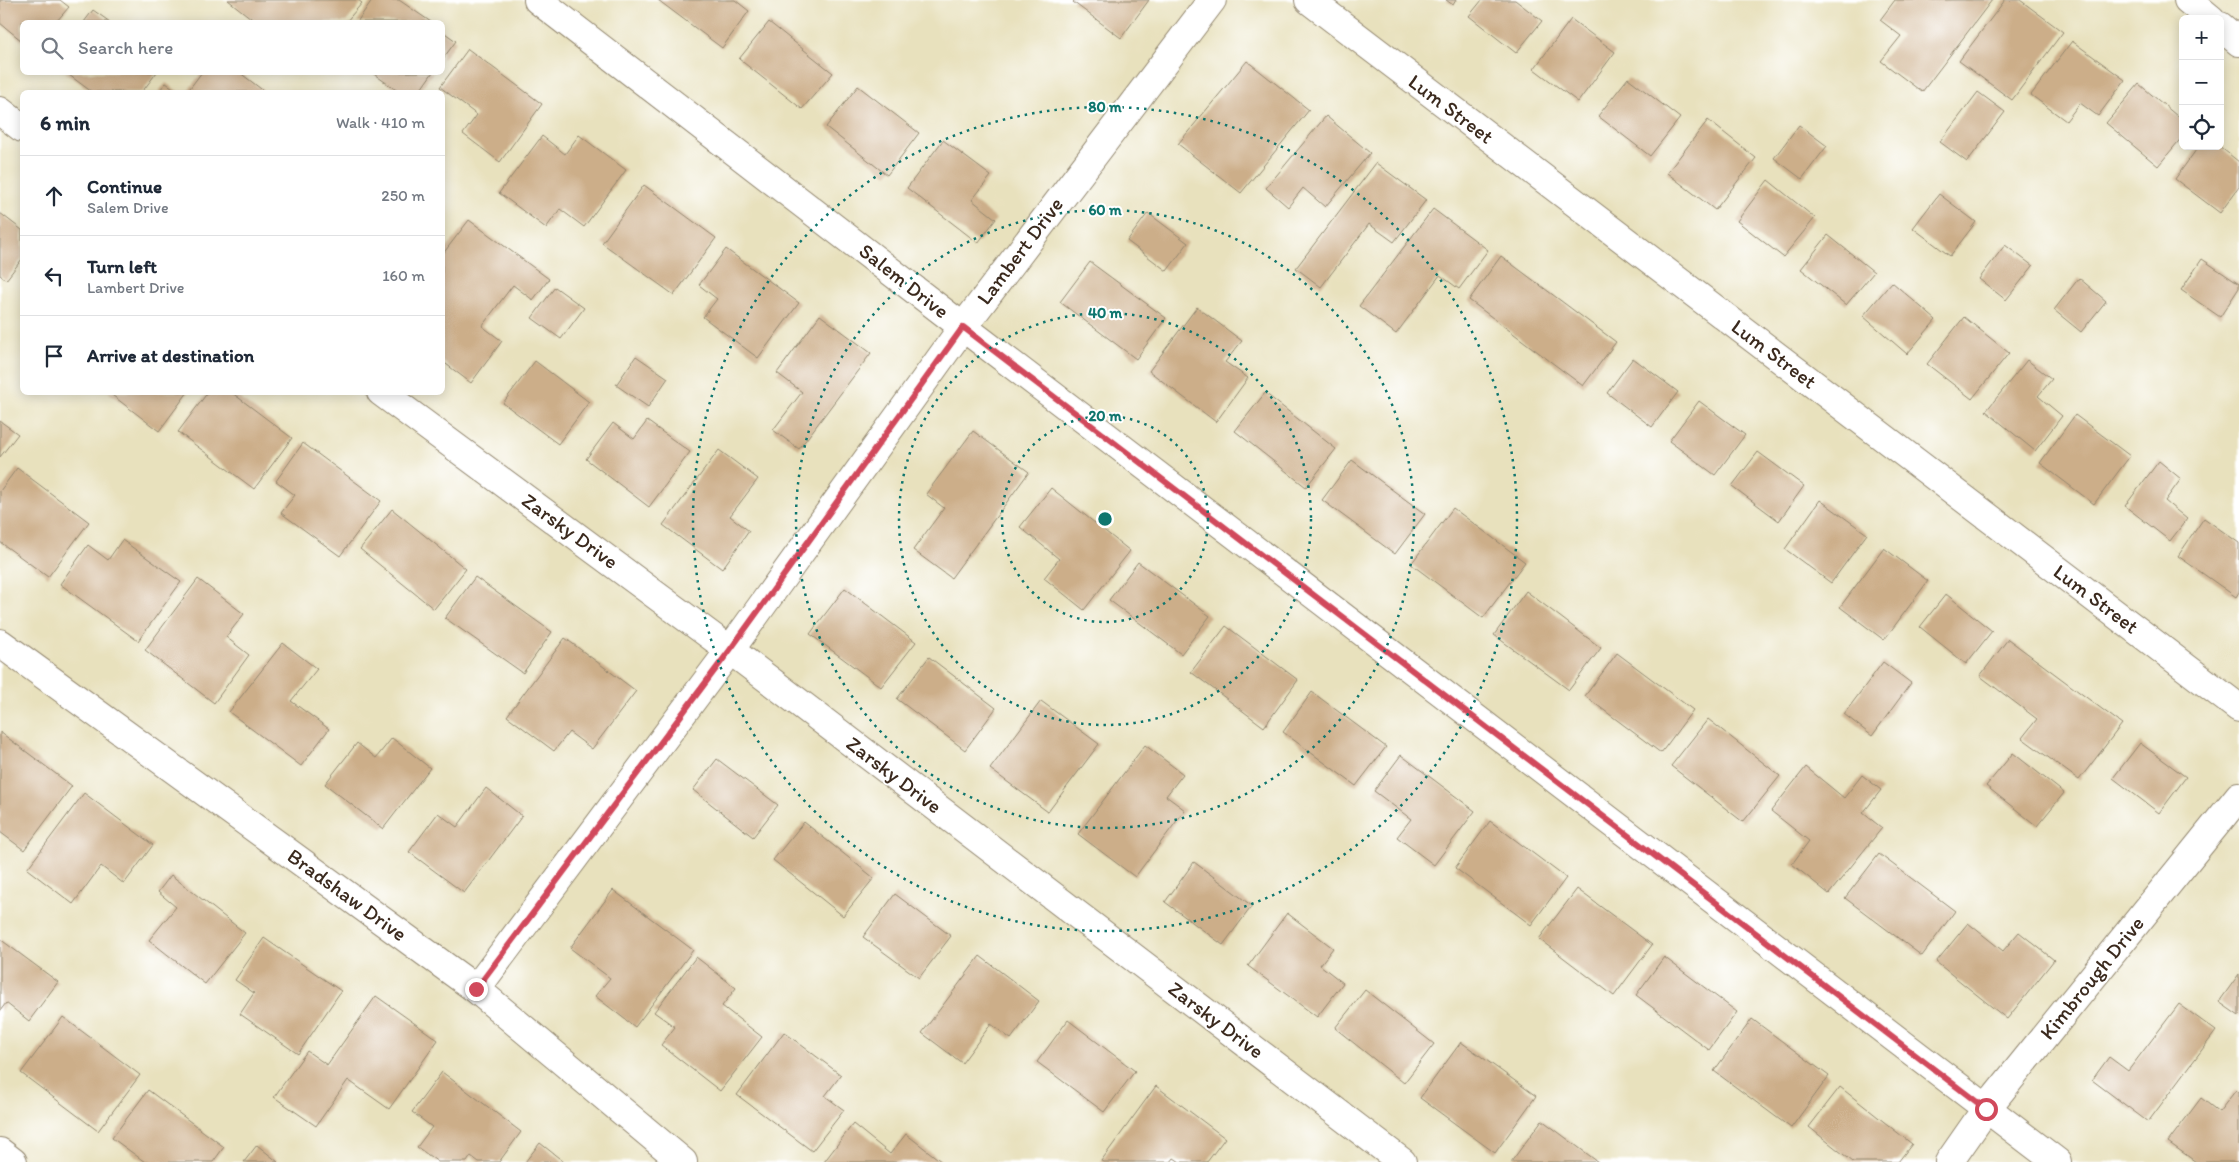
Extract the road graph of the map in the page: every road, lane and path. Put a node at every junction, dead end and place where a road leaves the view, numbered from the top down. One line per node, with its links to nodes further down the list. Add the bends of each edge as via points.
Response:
1 (538, 0): 10 (street, Salem Drive)
2 (1212, 0): 10 (street, Lambert Drive)
3 (1308, 0): 14 (street, Lum Street)
4 (2188, 0): 5 (street)
5 (2206, 15)
6 (2224, 29): 7 (street)
7 (2239, 42)
8 (0, 111): 9 (street)
9 (20, 126)
10 (963, 327): 13 (street, Lambert Drive); 17 (street, Salem Drive)
11 (385, 395): 13 (street, Zarsky Drive)
12 (0, 643): 16 (street, Bradshaw Drive)
13 (730, 650): 16 (street, Lambert Drive); 21 (street, Zarsky Drive)
14 (2239, 708)
15 (2239, 796): 17 (street, Kimbrough Drive)
16 (476, 989): 20 (street, Bradshaw Drive)
17 (1986, 1109): 22 (street, Kimbrough Drive); 23 (street, Salem Drive)
18 (0, 1152): 19 (street)
19 (12, 1162)
20 (683, 1162)
21 (1402, 1162)
22 (1949, 1162)
23 (2057, 1162)

